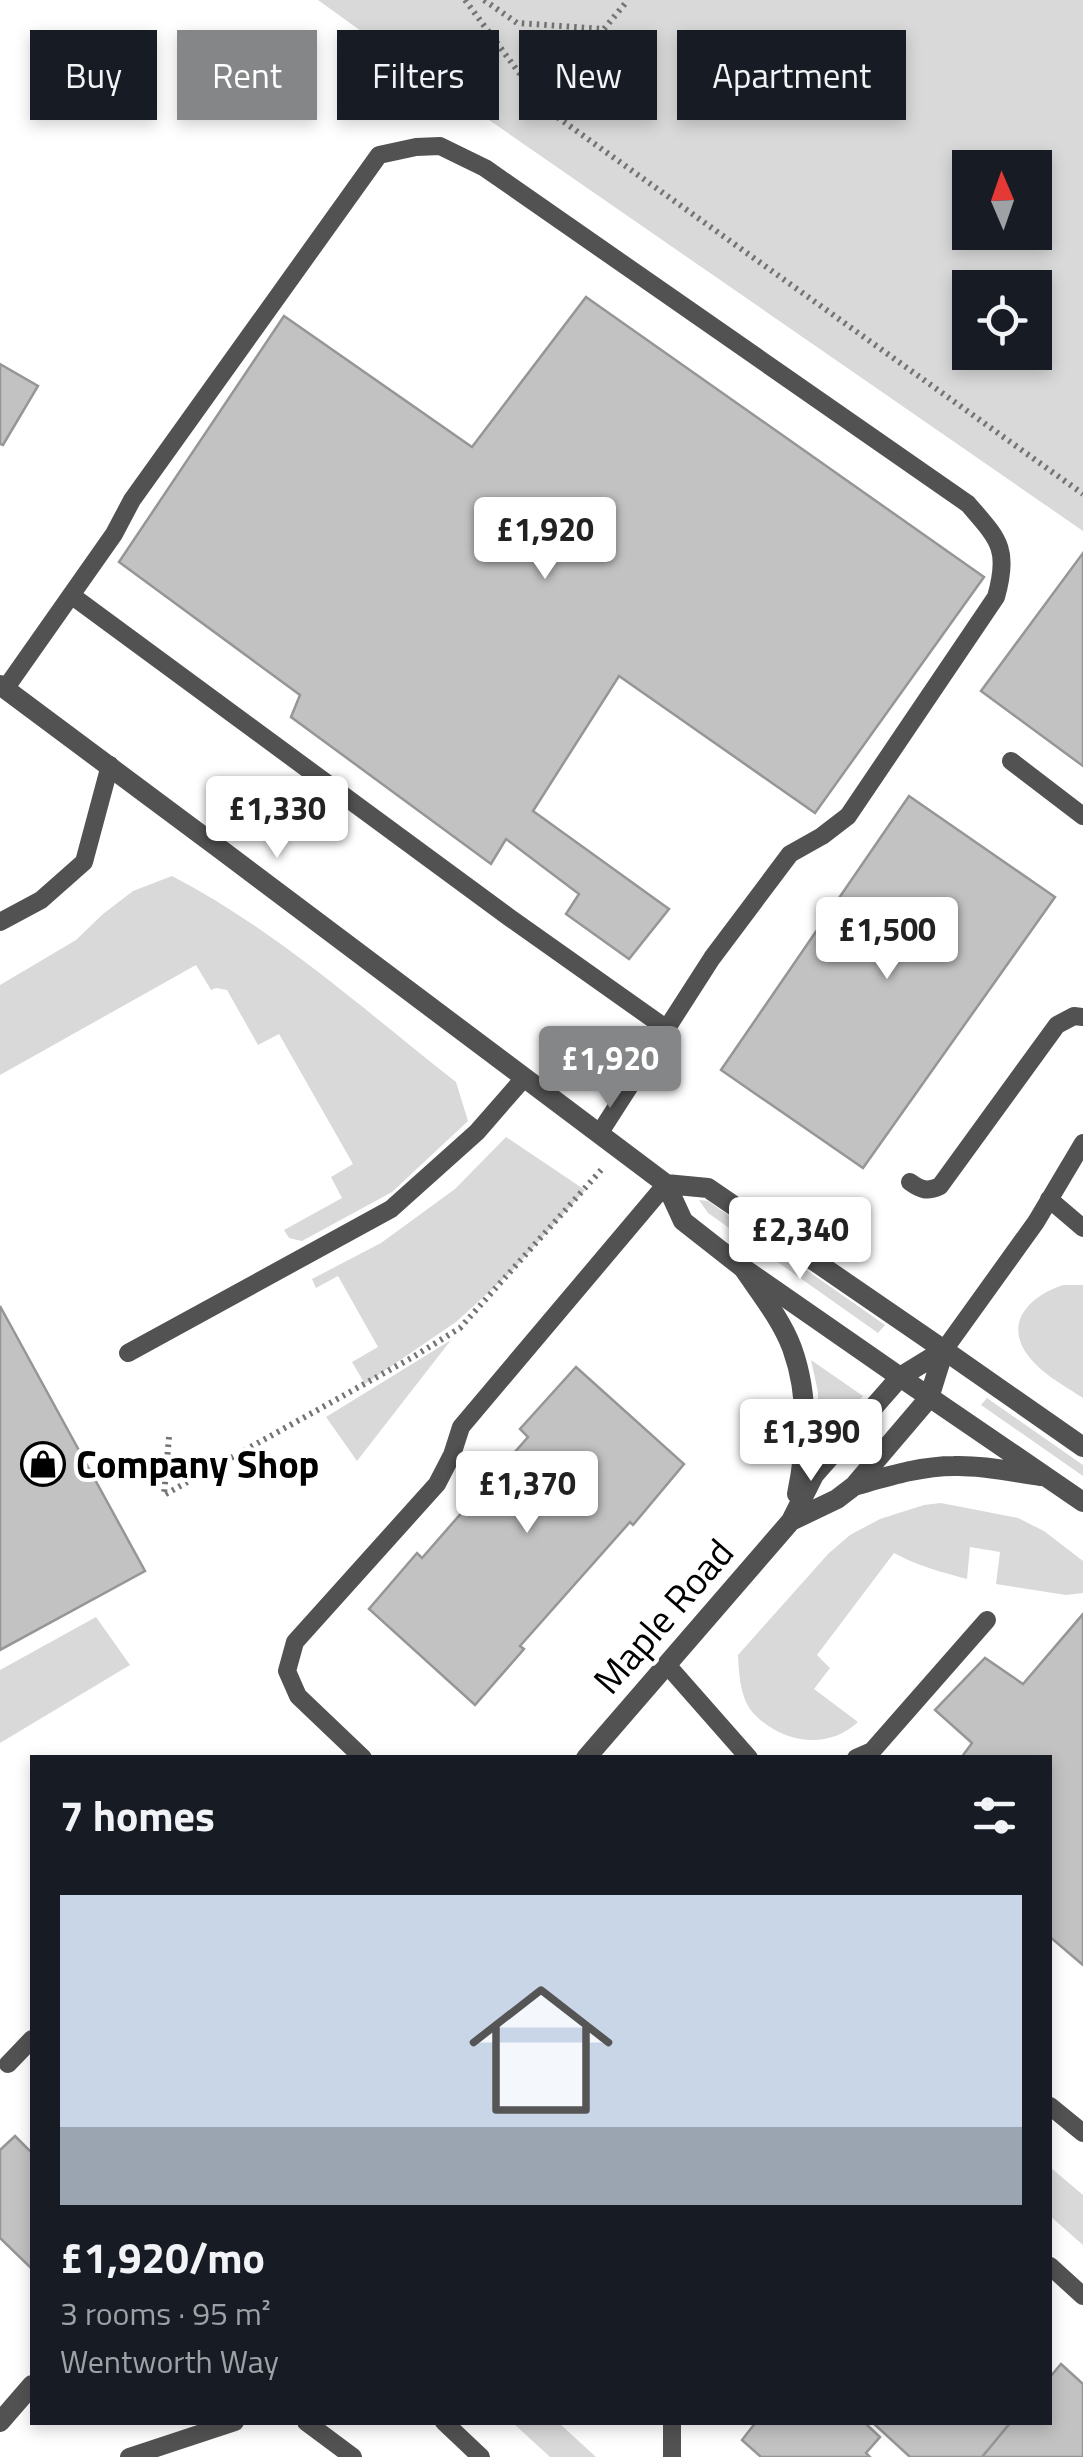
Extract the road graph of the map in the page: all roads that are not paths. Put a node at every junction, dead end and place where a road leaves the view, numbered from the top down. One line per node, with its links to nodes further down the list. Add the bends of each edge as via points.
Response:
1 (71, 595): 2 (lane); 8 (lane); 8 (lane, via 379,155 416,147 440,146 485,168 968,504 999,540 996,596 848,816 790,854)
2 (3, 687): 4 (street)
3 (1012, 761): 5 (lane)
4 (110, 765): 6 (lane, via 84,862 41,900); 9 (street)
5 (1083, 816)
6 (0, 922)
7 (1083, 1017): 12 (lane, via 1057,1025 940,1186 921,1190)
8 (667, 1029): 10 (lane)
9 (524, 1078): 10 (street); 18 (lane, via 476,1132 390,1209)
10 (599, 1134): 13 (street)
11 (1083, 1143): 14 (lane)
12 (910, 1182)
13 (666, 1184): 16 (street, via 683,1221); 17 (street, via 708,1188); 28 (lane, via 461,1426 437,1484 295,1642 288,1671 298,1696)
14 (1049, 1199): 15 (lane); 17 (lane)
15 (1083, 1228)
16 (743, 1268): 19 (street); 25 (street, via 792,1346 802,1385 806,1427)
17 (944, 1350): 19 (street, Maple Road); 20 (street, Maple Road); 21 (street)
18 (128, 1353)
19 (900, 1377): 20 (street); 25 (street, Maple Road, via 814,1475)
20 (929, 1398): 22 (street); 23 (street, Maple Road)
21 (1083, 1447)
22 (1048, 1477): 23 (street, via 953,1466); 24 (street)
23 (854, 1486): 25 (street, Maple Road)
24 (1083, 1502)
25 (792, 1520): 27 (street, Maple Road)
26 (987, 1620): 31 (lane)
27 (668, 1666): 29 (street, Maple Road); 30 (lane)
28 (359, 1755)
29 (589, 1755)
30 (746, 1755)
31 (863, 1755)
32 (30, 2040): 33 (lane)
33 (8, 2064)
34 (1052, 2108): 35 (lane)
35 (1083, 2133)
36 (1052, 2268): 37 (lane)
37 (1083, 2296)
38 (30, 2387): 39 (street)
39 (2, 2415)
40 (226, 2425): 44 (lane)
41 (310, 2425): 45 (lane)
42 (447, 2425): 46 (lane)
43 (672, 2425): 47 (lane)
44 (129, 2457)
45 (353, 2457)
46 (481, 2457)
47 (672, 2457)

